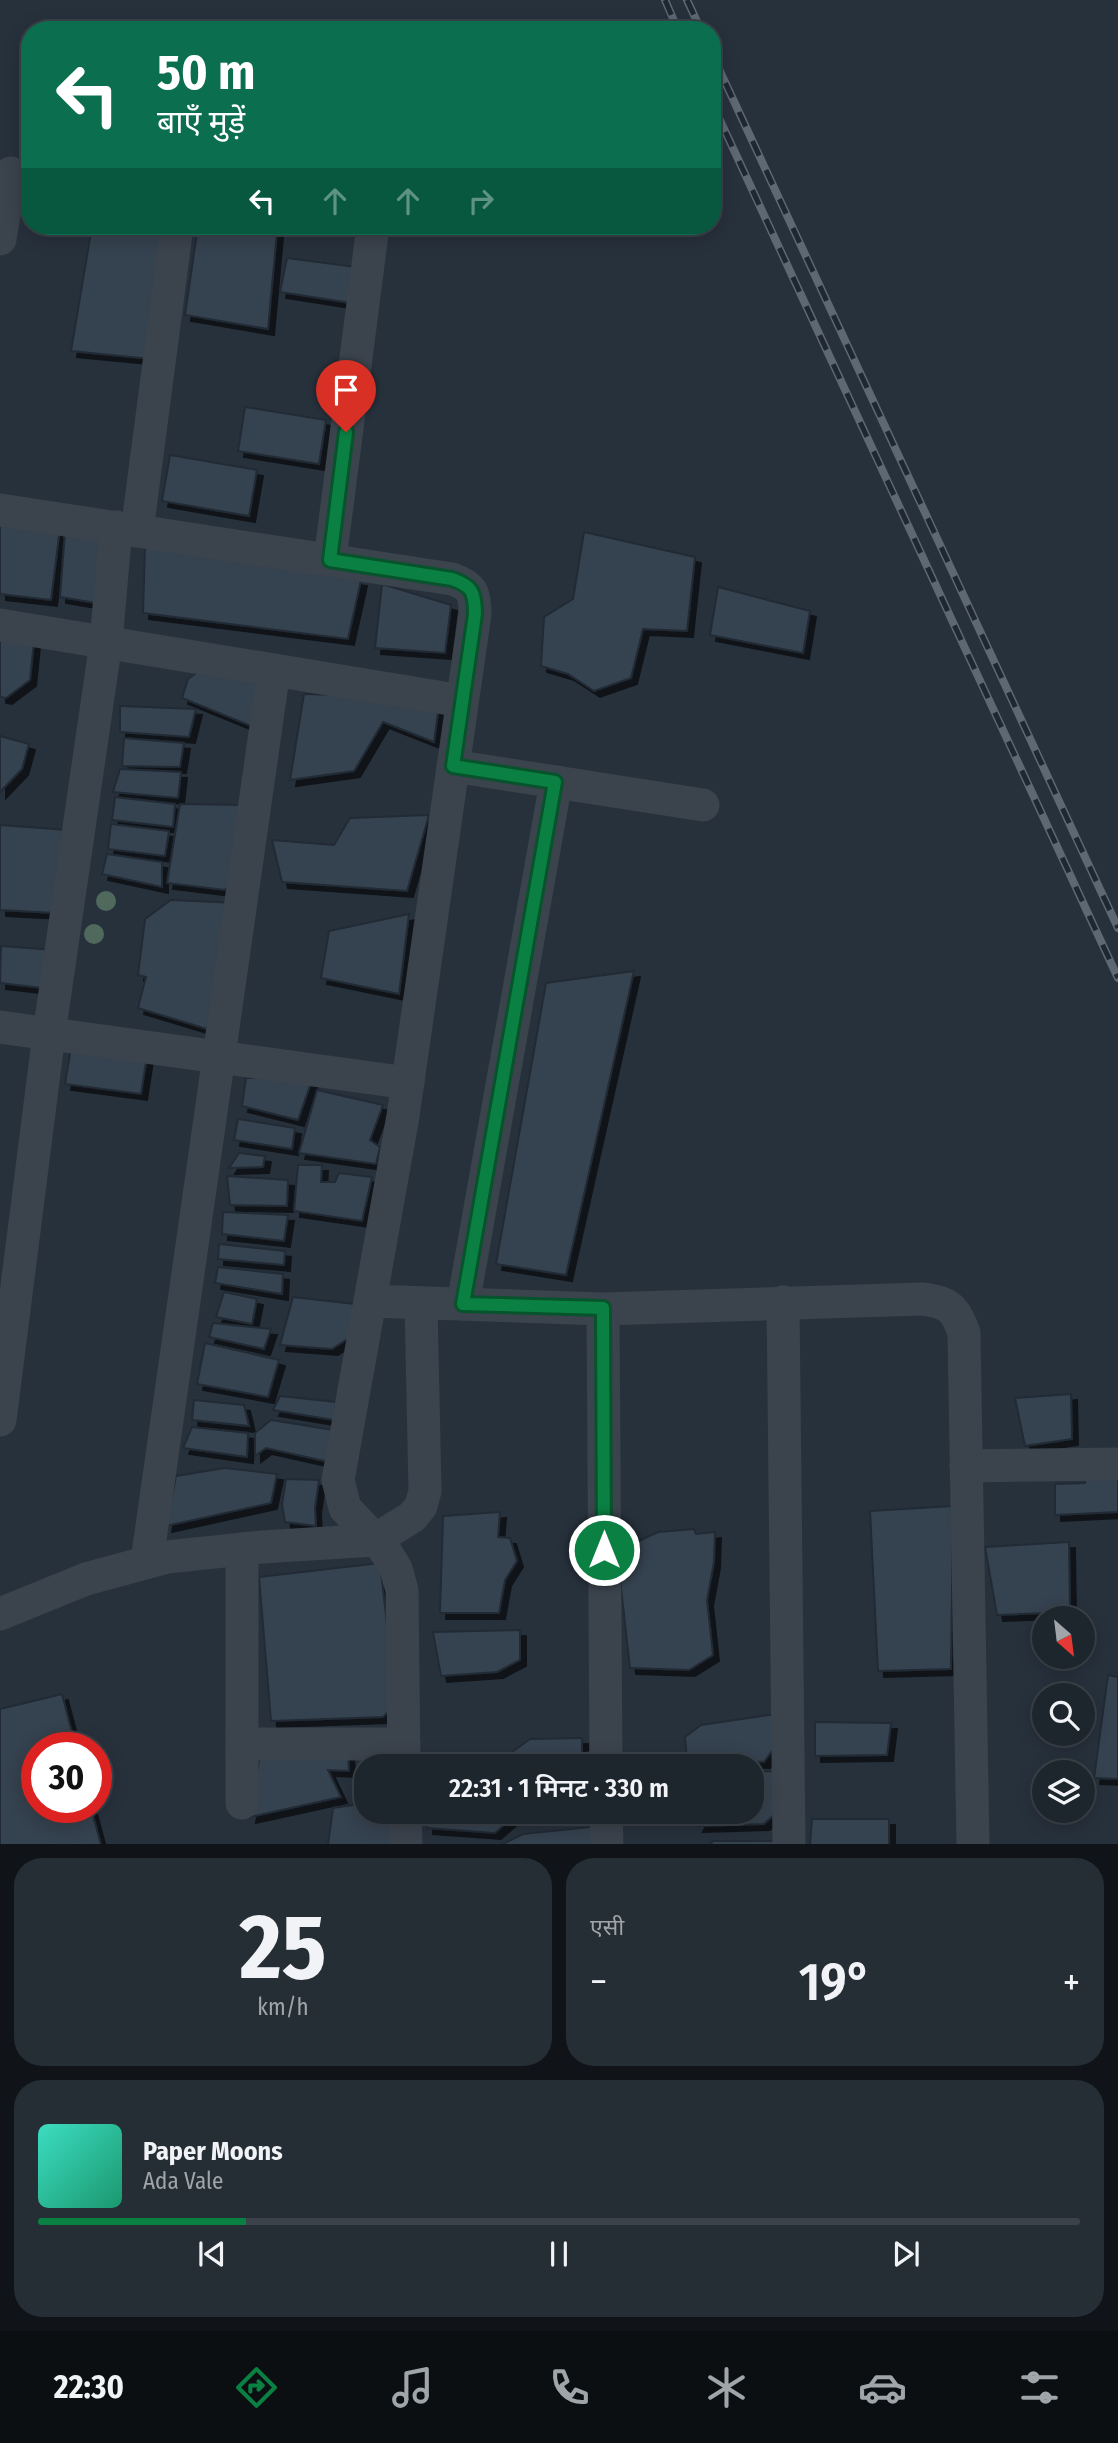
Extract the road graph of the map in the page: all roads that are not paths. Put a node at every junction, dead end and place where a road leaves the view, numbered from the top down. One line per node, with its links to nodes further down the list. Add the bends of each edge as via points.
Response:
1 (11, 173): 4 (street)
2 (175, 235): 6 (street)
3 (372, 235): 7 (street)
4 (0, 239)
5 (0, 510): 6 (street)
6 (126, 529): 7 (street); 9 (street)
7 (330, 560): 11 (street, via 467,584 475,598 475,614)
8 (0, 625): 9 (street)
9 (106, 642): 10 (street); 16 (street)
10 (274, 670): 11 (street); 17 (street)
11 (462, 702): 12 (street)
12 (453, 766): 13 (street); 18 (street)
13 (555, 782): 14 (street); 22 (street)
14 (703, 805)
15 (0, 1027): 16 (street)
16 (49, 1034): 17 (street); 24 (street)
17 (220, 1057): 18 (street); 29 (street)
18 (408, 1083): 19 (street)
19 (370, 1301): 21 (street); 27 (street, via 338,1480 345,1508)
20 (783, 1302): 23 (street); 26 (street, via 922,1299 952,1308 964,1333); 40 (street)
21 (421, 1303): 22 (street); 27 (street, via 425,1491 412,1517)
22 (463, 1304): 23 (street)
23 (603, 1308): 34 (street)
24 (0, 1420)
25 (1118, 1464): 26 (street)
26 (966, 1466): 41 (street)
27 (375, 1540): 28 (street); 33 (street, via 396,1569 401,1590)
28 (242, 1549): 29 (street); 31 (street)
29 (147, 1562): 30 (street, via 86,1579)
30 (0, 1614)
31 (242, 1744): 32 (street); 35 (street)
32 (389, 1754)
33 (404, 1754)
34 (606, 1754)
35 (242, 1803)
36 (405, 1824): 38 (street)
37 (606, 1824): 39 (street)
38 (406, 1844)
39 (607, 1844)
40 (789, 1844)
41 (973, 1844)

